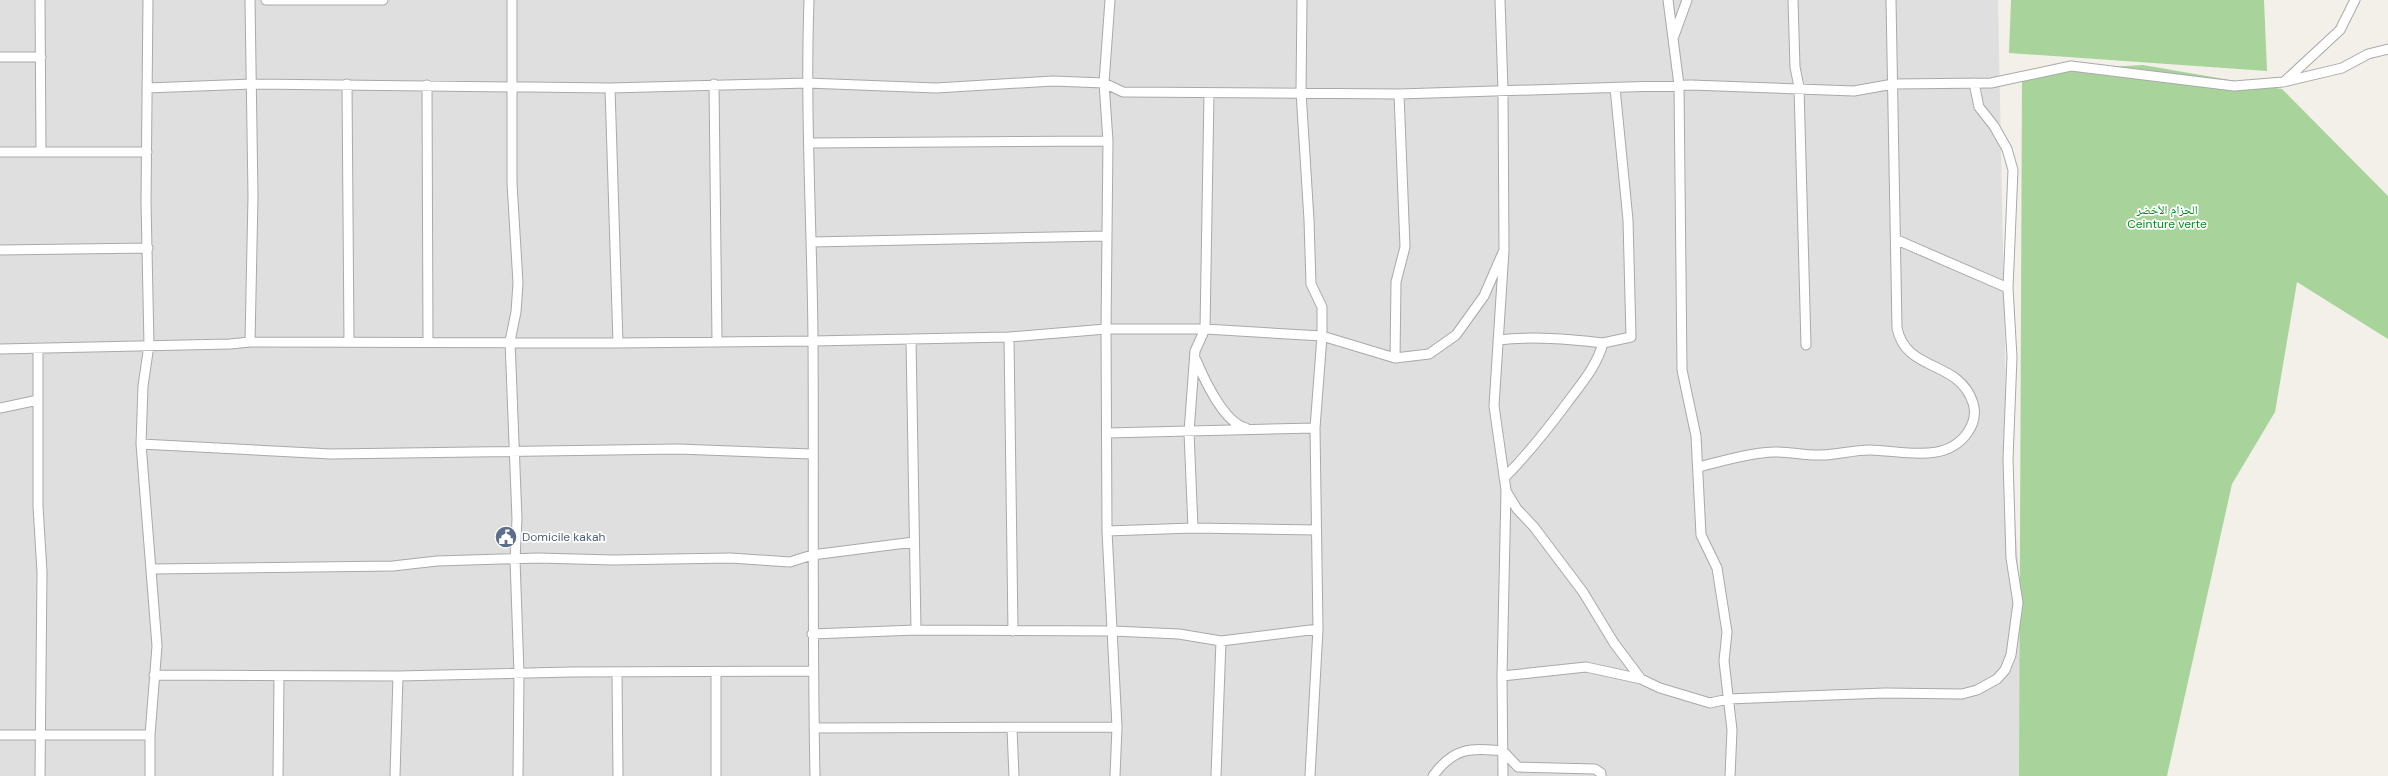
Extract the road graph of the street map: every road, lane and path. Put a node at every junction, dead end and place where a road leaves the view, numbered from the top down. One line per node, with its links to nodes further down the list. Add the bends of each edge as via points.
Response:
1 (40, 0): 19 (street)
2 (148, 0): 32 (street)
3 (250, 0): 23 (street)
4 (266, 0): 5 (street)
5 (383, 0)
6 (512, 0): 30 (street)
7 (809, 0): 21 (street)
8 (1110, 0): 26 (street)
9 (1302, 0): 36 (street)
10 (1500, 0): 35 (street)
11 (1668, 0): 16 (street)
12 (1687, 0): 16 (street)
13 (1793, 0): 31 (street, via 1795,67)
14 (1891, 0): 27 (street)
15 (2356, 0): 20 (street, via 2340,30)
16 (1673, 39): 29 (street)
17 (2388, 48): 20 (street, via 2368,54 2342,68)
18 (0, 57): 19 (street)
19 (41, 57): 42 (street)
20 (2284, 82): 22 (street, via 2234,86 2071,66 1990,83)
21 (807, 83): 25 (street); 26 (street, via 936,88 1053,82); 40 (street)
22 (1974, 83): 27 (street); 50 (street, via 1979,108 1994,126 2007,149 2013,170)
23 (252, 84): 24 (street); 32 (street); 61 (street)
24 (347, 84): 28 (street); 62 (street)
25 (714, 84): 33 (street); 60 (street)
26 (1104, 84): 37 (street, via 1123,92); 39 (street)
27 (1893, 84): 31 (street, via 1854,91); 45 (street)
28 (427, 85): 30 (street); 58 (street)
29 (1679, 85): 31 (street); 34 (street); 80 (street, via 1682,370 1696,436)
30 (512, 86): 33 (street); 59 (street, via 512,183 518,283)
31 (1799, 87): 66 (street)
32 (147, 88): 43 (street)
33 (610, 88): 63 (street)
34 (1616, 88): 35 (street); 64 (street, via 1628,220 1631,336)
35 (1503, 90): 38 (street); 49 (street)
36 (1301, 92): 37 (street); 38 (street); 53 (street, via 1311,284 1322,307)
37 (1209, 93): 52 (street)
38 (1399, 94): 70 (street, via 1405,247 1396,282)
39 (1108, 140): 40 (street); 44 (street)
40 (809, 143): 46 (street)
41 (0, 152): 42 (street)
42 (41, 152): 43 (street)
43 (147, 152): 47 (street)
44 (1107, 236): 46 (street); 51 (street)
45 (1897, 240): 50 (street); 80 (street, via 1897,328 1900,341 1913,357 1948,372 1966,390 1974,412 1974,420 1967,434 1949,447 1927,453 1872,450 1819,455 1773,452 1751,454)
46 (811, 242): 56 (street)
47 (148, 248): 48 (street); 65 (street)
48 (0, 250)
49 (1504, 250): 57 (street); 70 (street, via 1484,296 1456,335 1429,354)
50 (2008, 288): 105 (street, via 2012,357 2008,459 2011,558 2018,603 2011,655 2006,670 1997,679 1977,690 1962,694 1885,693)
51 (1106, 329): 52 (street); 54 (street); 76 (street)
52 (1206, 329): 53 (street); 69 (street, via 1195,351)
53 (1322, 336): 70 (street); 73 (street)
54 (1009, 337): 55 (street); 93 (street)
55 (912, 339): 56 (street); 86 (street)
56 (813, 340): 60 (street); 79 (street)
57 (1498, 340): 64 (street, via 1553,337); 81 (street, via 1494,406)
58 (428, 341): 59 (street); 62 (street)
59 (510, 341): 63 (street); 78 (street)
60 (717, 341): 63 (street)
61 (250, 342): 62 (street); 65 (street)
62 (349, 342)
63 (618, 343)
64 (1603, 343): 81 (street, via 1599,357 1536,446)
65 (149, 344): 67 (street); 77 (street, via 143,386)
66 (1806, 345)
67 (38, 349): 68 (street); 71 (street)
68 (0, 350)
69 (1196, 358): 74 (street, via 1208,388 1238,426); 75 (street)
70 (1395, 358)
71 (38, 400): 72 (street); 111 (street, via 38,506 42,572)
72 (0, 408)
73 (1315, 428): 74 (street); 84 (street)
74 (1249, 429): 75 (street)
75 (1189, 432): 76 (street); 83 (street)
76 (1107, 433): 85 (street)
77 (141, 444): 78 (street, via 331,454 489,450); 89 (street)
78 (516, 452): 79 (street, via 678,448); 88 (street)
79 (812, 454): 87 (street)
80 (1698, 467): 105 (street, via 1701,535 1717,568 1727,632 1724,661)
81 (1504, 478): 82 (street)
82 (1506, 490): 103 (street); 104 (street, via 1517,509 1534,527 1583,592 1614,643)
83 (1193, 528): 84 (street); 85 (street)
84 (1316, 530): 90 (street)
85 (1108, 531): 92 (street)
86 (914, 542): 87 (street); 91 (street)
87 (812, 555): 88 (street, via 790,562 730,558); 94 (street)
88 (515, 560): 89 (street, via 437,561 393,566); 99 (street)
89 (151, 568): 100 (street, via 157,646)
90 (1318, 629): 95 (street); 124 (street)
91 (916, 630): 93 (street); 94 (street)
92 (1113, 631): 93 (street); 95 (street, via 1179,634); 107 (street)
93 (1013, 632)
94 (812, 634): 98 (street)
95 (1222, 641): 123 (street)
96 (617, 672): 97 (street); 99 (street); 118 (street)
97 (716, 672): 98 (street); 119 (street)
98 (813, 672): 106 (street)
99 (519, 673): 102 (street); 117 (street)
100 (154, 675): 101 (street, via 165,673); 110 (street)
101 (278, 676): 102 (street); 115 (street)
102 (398, 676): 116 (street)
103 (1502, 676): 104 (street, via 1586,667); 112 (street)
104 (1641, 679): 105 (street, via 1660,688 1710,703)
105 (1728, 699): 128 (street, via 1732,730)
106 (814, 728): 108 (street); 120 (street)
107 (1117, 728): 108 (street); 122 (street)
108 (1012, 729): 121 (street)
109 (0, 735): 111 (street)
110 (150, 735): 111 (street); 114 (street)
111 (40, 736): 113 (street)
112 (1504, 751): 125 (street, via 1482,748 1464,750 1449,758); 126 (street); 127 (street, via 1518,767 1595,769)
113 (40, 776)
114 (150, 776)
115 (278, 776)
116 (395, 776)
117 (518, 776)
118 (618, 776)
119 (716, 776)
120 (815, 776)
121 (1014, 776)
122 (1114, 776)
123 (1216, 776)
124 (1310, 776)
125 (1433, 776)
126 (1503, 776)
127 (1601, 776)
128 (1730, 776)

